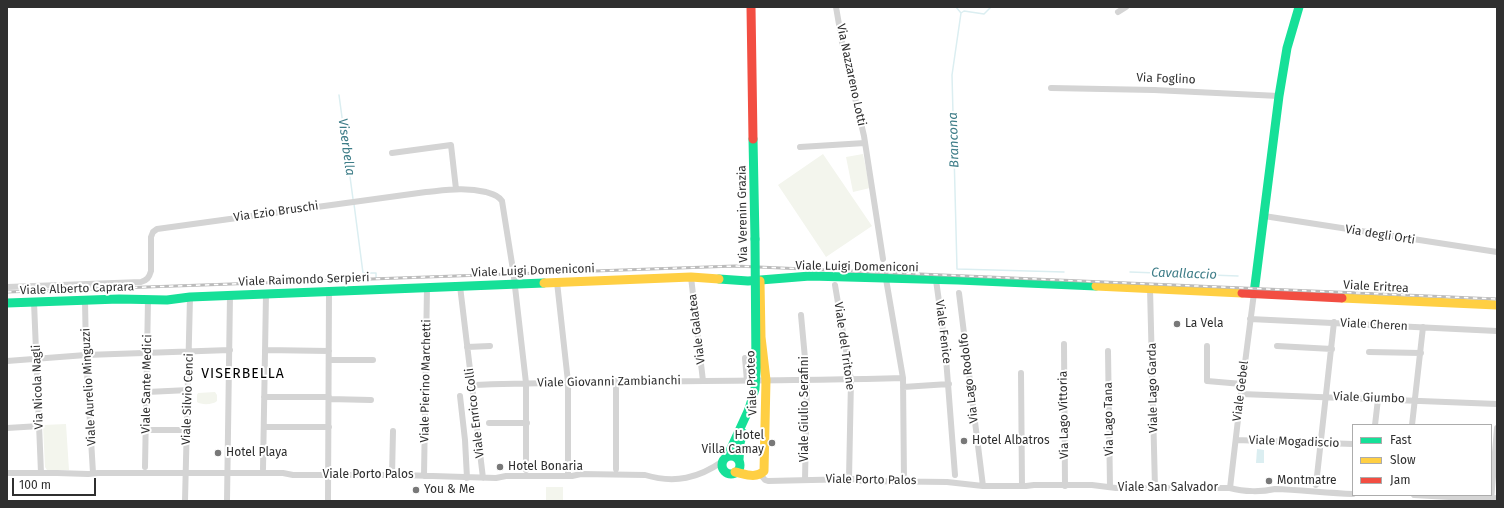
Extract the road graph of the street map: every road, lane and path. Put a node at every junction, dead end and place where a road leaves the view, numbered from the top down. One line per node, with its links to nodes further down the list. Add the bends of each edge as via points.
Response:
1 (751, 7): 88 (street, Via Verenin Grazia, bridge, via 756,371)
2 (836, 7): 8 (street, Via Nazzareno Lotti)
3 (1126, 7): 5 (street)
4 (1299, 7): 7 (street, via 1287,48)
5 (1118, 12)
6 (1051, 88): 7 (street, Via Foglino)
7 (1279, 96): 12 (street)
8 (865, 143): 9 (street, Via Nazzareno Lotti); 14 (street, Via Nazzareno Lotti)
9 (800, 147)
10 (392, 153): 11 (street, via 451,145)
11 (456, 189): 15 (street, Via Ezio Bruschi, via 476,190 500,197); 24 (street, Via Ezio Bruschi, via 157,229 151,237 150,277 141,282)
12 (1264, 216): 13 (street, Via degli Orti); 29 (street)
13 (1497, 252)
14 (883, 259)
15 (513, 270)
16 (692, 277): 19 (street, Viale Luigi Domeniconi); 21 (street, Viale Luigi Domeniconi); 69 (street, Viale Galatea)
17 (886, 279): 18 (street, Viale Luigi Domeniconi); 19 (street, Viale Luigi Domeniconi, via 810,276); 64 (street)
18 (936, 280): 26 (street, Viale Luigi Domeniconi); 73 (street, Viale Fenice)
19 (760, 281): 65 (street, Viale Proteo, via 761,337)
20 (514, 282): 21 (street, Viale Luigi Domeniconi); 23 (street, Viale Luigi Domeniconi); 72 (street)
21 (557, 282): 71 (street)
22 (835, 285): 67 (street, Viale del Tritone)
23 (460, 286): 25 (street, Viale Raimondo Serpieri); 47 (street, Viale Enrico Colli)
24 (7, 287)
25 (427, 287): 27 (street, Viale Raimondo Serpieri); 121 (street, Viale Pierino Marchetti)
26 (1150, 288): 29 (street, Viale Luigi Domeniconi); 133 (street, Viale Lago Garda)
27 (329, 292): 30 (street, Viale Raimondo Serpieri); 51 (street)
28 (959, 293): 128 (street, Via Lago Rodolfo)
29 (1254, 293): 37 (street, Viale Eritrea); 39 (street, Viale Gebel)
30 (266, 294): 31 (street, Viale Raimondo Serpieri); 50 (street)
31 (230, 295): 32 (street, Viale Raimondo Serpieri); 49 (street)
32 (190, 297): 34 (street, Viale Raimondo Serpieri); 53 (street, Viale Silvio Cenci)
33 (85, 300): 34 (street, Viale Alberto Caprara); 35 (street, Viale Alberto Caprara); 57 (street, Viale Aurelio Minguzzi)
34 (148, 300): 55 (street, Viale Sante Medici)
35 (34, 302): 36 (street, Viale Alberto Caprara); 59 (street, Via Nicola Nagli)
36 (7, 303)
37 (1497, 305)
38 (801, 315): 66 (street, Viale Giulio Serafini)
39 (1250, 319): 40 (street, Viale Cheren); 74 (street, Viale Gebel)
40 (1334, 322): 41 (street, Viale Cheren); 48 (street)
41 (1423, 327): 42 (street, Viale Cheren); 56 (street)
42 (1497, 331)
43 (1064, 344): 130 (street, Via Lago Vittoria)
44 (490, 346): 47 (street)
45 (1207, 346): 74 (street, via 1208,381)
46 (1277, 346): 48 (street)
47 (467, 347): 75 (street, Viale Enrico Colli)
48 (1332, 349): 82 (street)
49 (230, 350): 53 (street); 116 (street)
50 (265, 350): 51 (street); 81 (street)
51 (329, 351): 61 (street)
52 (1108, 351): 132 (street, Via Lago Tana)
53 (190, 352): 55 (street); 77 (street, Viale Silvio Cenci)
54 (1369, 352): 56 (street)
55 (147, 353): 57 (street); 78 (street, Viale Sante Medici)
56 (1421, 354): 86 (street)
57 (86, 355): 59 (street); 114 (street, Viale Aurelio Minguzzi)
58 (745, 358): 70 (street)
59 (37, 359): 60 (street); 93 (street, Via Nicola Nagli)
60 (7, 360)
61 (329, 360): 62 (street); 83 (street)
62 (373, 360)
63 (1021, 373): 129 (street)
64 (903, 378): 67 (street, Viale Giovanni Zambianchi); 76 (street)
65 (766, 380): 66 (street, Viale Giovanni Zambianchi); 70 (street, Viale Giovanni Zambianchi); 118 (street, Viale Proteo, via 764,471)
66 (807, 380): 67 (street, Viale Giovanni Zambianchi); 126 (street, Viale Giulio Serafini)
67 (851, 380): 125 (street, Viale del Tritone)
68 (616, 381): 69 (street, Viale Giovanni Zambianchi); 71 (street, Viale Giovanni Zambianchi); 109 (street)
69 (704, 381): 70 (street, Viale Giovanni Zambianchi)
70 (747, 381)
71 (568, 382): 72 (street, Viale Giovanni Zambianchi); 122 (street)
72 (526, 383): 75 (street, Viale Giovanni Zambianchi); 90 (street)
73 (949, 384): 76 (street); 119 (street, Viale Fenice)
74 (1242, 384): 79 (street, Viale Gebel)
75 (471, 385): 124 (street, Viale Enrico Colli)
76 (903, 387): 127 (street)
77 (189, 390): 78 (street); 99 (street, Viale Silvio Cenci)
78 (147, 392): 98 (street, Viale Sante Medici)
79 (1241, 394): 82 (street, Viale Giumbo); 101 (street, Viale Gebel)
80 (460, 396): 123 (street)
81 (264, 397): 83 (street); 94 (street)
82 (1327, 397): 84 (street, Viale Giumbo); 102 (street)
83 (329, 398): 85 (street); 96 (street)
84 (1378, 399): 86 (street, Viale Giumbo); 91 (street)
85 (371, 400)
86 (1416, 400): 87 (street, Viale Giumbo); 92 (street)
87 (1497, 404)
88 (745, 420): 105 (street, Via Verenin Grazia); 106 (street, Via Verenin Grazia)
89 (489, 423): 90 (street)
90 (526, 423): 110 (street)
91 (1375, 424)
92 (1412, 424)
93 (40, 426): 95 (street); 113 (street, Via Nicola Nagli)
94 (264, 427): 96 (street); 108 (street)
95 (7, 428)
96 (329, 428): 117 (street)
97 (1497, 428): 104 (street)
98 (146, 430): 99 (street); 107 (street, Viale Sante Medici)
99 (187, 430): 115 (street, Viale Silvio Cenci)
100 (393, 431): 120 (street)
101 (1236, 440): 102 (street, Viale Mogadiscio); 134 (street, Viale Gebel)
102 (1321, 442): 103 (street, Viale Mogadiscio); 131 (street)
103 (1352, 444)
104 (1494, 449): 137 (street)
105 (725, 459): 106 (street, via 735,457); 111 (street, via 725,471); 122 (street, Viale Porto Palos, via 701,474 688,478 653,478 645,475)
106 (739, 462): 111 (street, via 739,468); 118 (street)
107 (145, 467)
108 (263, 469)
109 (616, 469)
110 (526, 470)
111 (735, 472): 118 (street)
112 (7, 473): 113 (street, Viale Porto Palos)
113 (41, 473): 114 (street, Viale Porto Palos)
114 (93, 473): 115 (street, Viale Porto Palos)
115 (186, 473): 116 (street, Viale Porto Palos); 138 (street, Viale Silvio Cenci)
116 (228, 473): 117 (street, Viale Porto Palos); 139 (street)
117 (329, 475): 120 (street, Viale Porto Palos); 140 (street)
118 (757, 475): 126 (street, Viale Porto Palos, via 768,481)
119 (955, 475)
120 (392, 476): 121 (street, Viale Porto Palos)
121 (424, 476): 123 (street, Viale Porto Palos)
122 (568, 476): 124 (street, Viale Porto Palos)
123 (467, 478): 124 (street, Viale Porto Palos)
124 (483, 478)
125 (850, 479): 126 (street, Viale Porto Palos); 127 (street, Viale Porto Palos)
126 (805, 480)
127 (904, 481): 128 (street, Viale Porto Palos)
128 (983, 486): 129 (street, Viale San Salvador)
129 (1022, 486): 130 (street, Viale San Salvador)
130 (1065, 486): 132 (street, Viale San Salvador)
131 (1316, 486)
132 (1110, 487): 133 (street, Viale San Salvador)
133 (1155, 488): 134 (street, Viale San Salvador)
134 (1230, 488): 135 (street, Viale San Salvador)
135 (1352, 494)
136 (1434, 496): 137 (street)
137 (1493, 499)
138 (186, 501)
139 (227, 501)
140 (328, 501)

